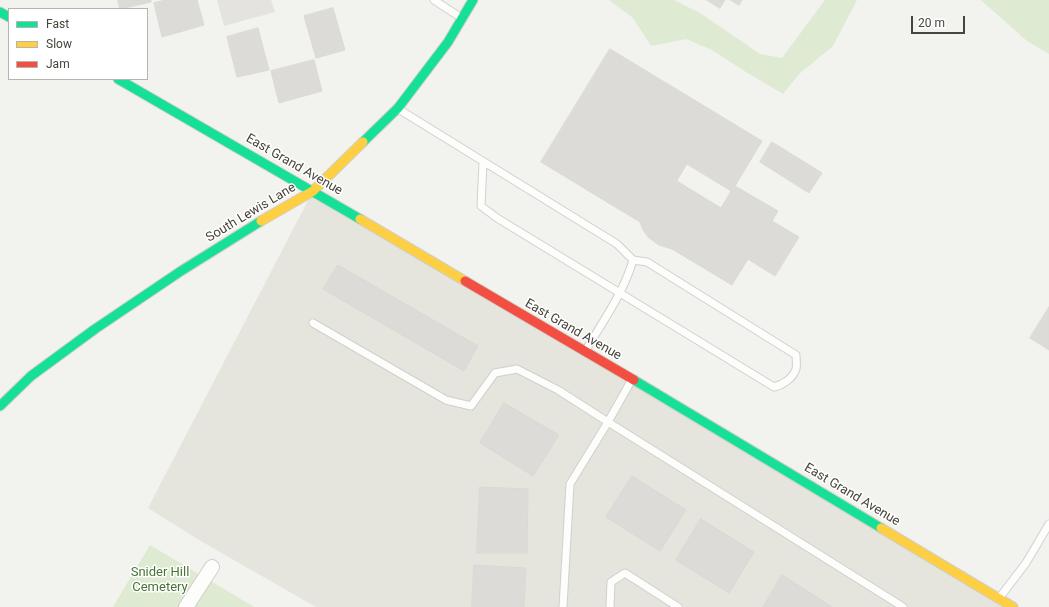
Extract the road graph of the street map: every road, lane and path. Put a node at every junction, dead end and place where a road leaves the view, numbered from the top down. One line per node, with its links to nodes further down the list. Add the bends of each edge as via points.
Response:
1 (434, 0): 3 (lane)
2 (473, 0): 3 (street, South Lewis Lane)
3 (462, 18): 5 (street, South Lewis Lane, via 448,42)
4 (120, 80): 7 (street, East Grand Avenue)
5 (398, 108): 6 (lane); 7 (street, South Lewis Lane)
6 (483, 162): 8 (lane, via 617,244); 9 (lane, via 481,206)
7 (313, 191): 11 (street, East Grand Avenue); 13 (street, South Lewis Lane, via 194,262 95,329 31,376)
8 (633, 260): 9 (lane); 9 (lane, via 647,262 796,355 796,368 790,378 780,386 774,387)
9 (619, 293): 11 (lane)
10 (313, 323): 14 (lane, via 446,400 471,406 495,373 517,369 558,390)
11 (585, 352): 12 (street, East Grand Avenue)
12 (632, 379): 14 (lane); 17 (street, East Grand Avenue)
13 (0, 406)
14 (608, 422): 19 (lane, via 570,484); 22 (lane)
15 (1049, 524): 17 (lane, via 1026,563)
16 (212, 567): 18 (street)
17 (996, 599): 23 (street, East Grand Avenue)
18 (186, 607)
19 (563, 607)
20 (610, 607): 21 (lane, via 611,582 625,574)
21 (678, 607)
22 (903, 607)
23 (1012, 607)

